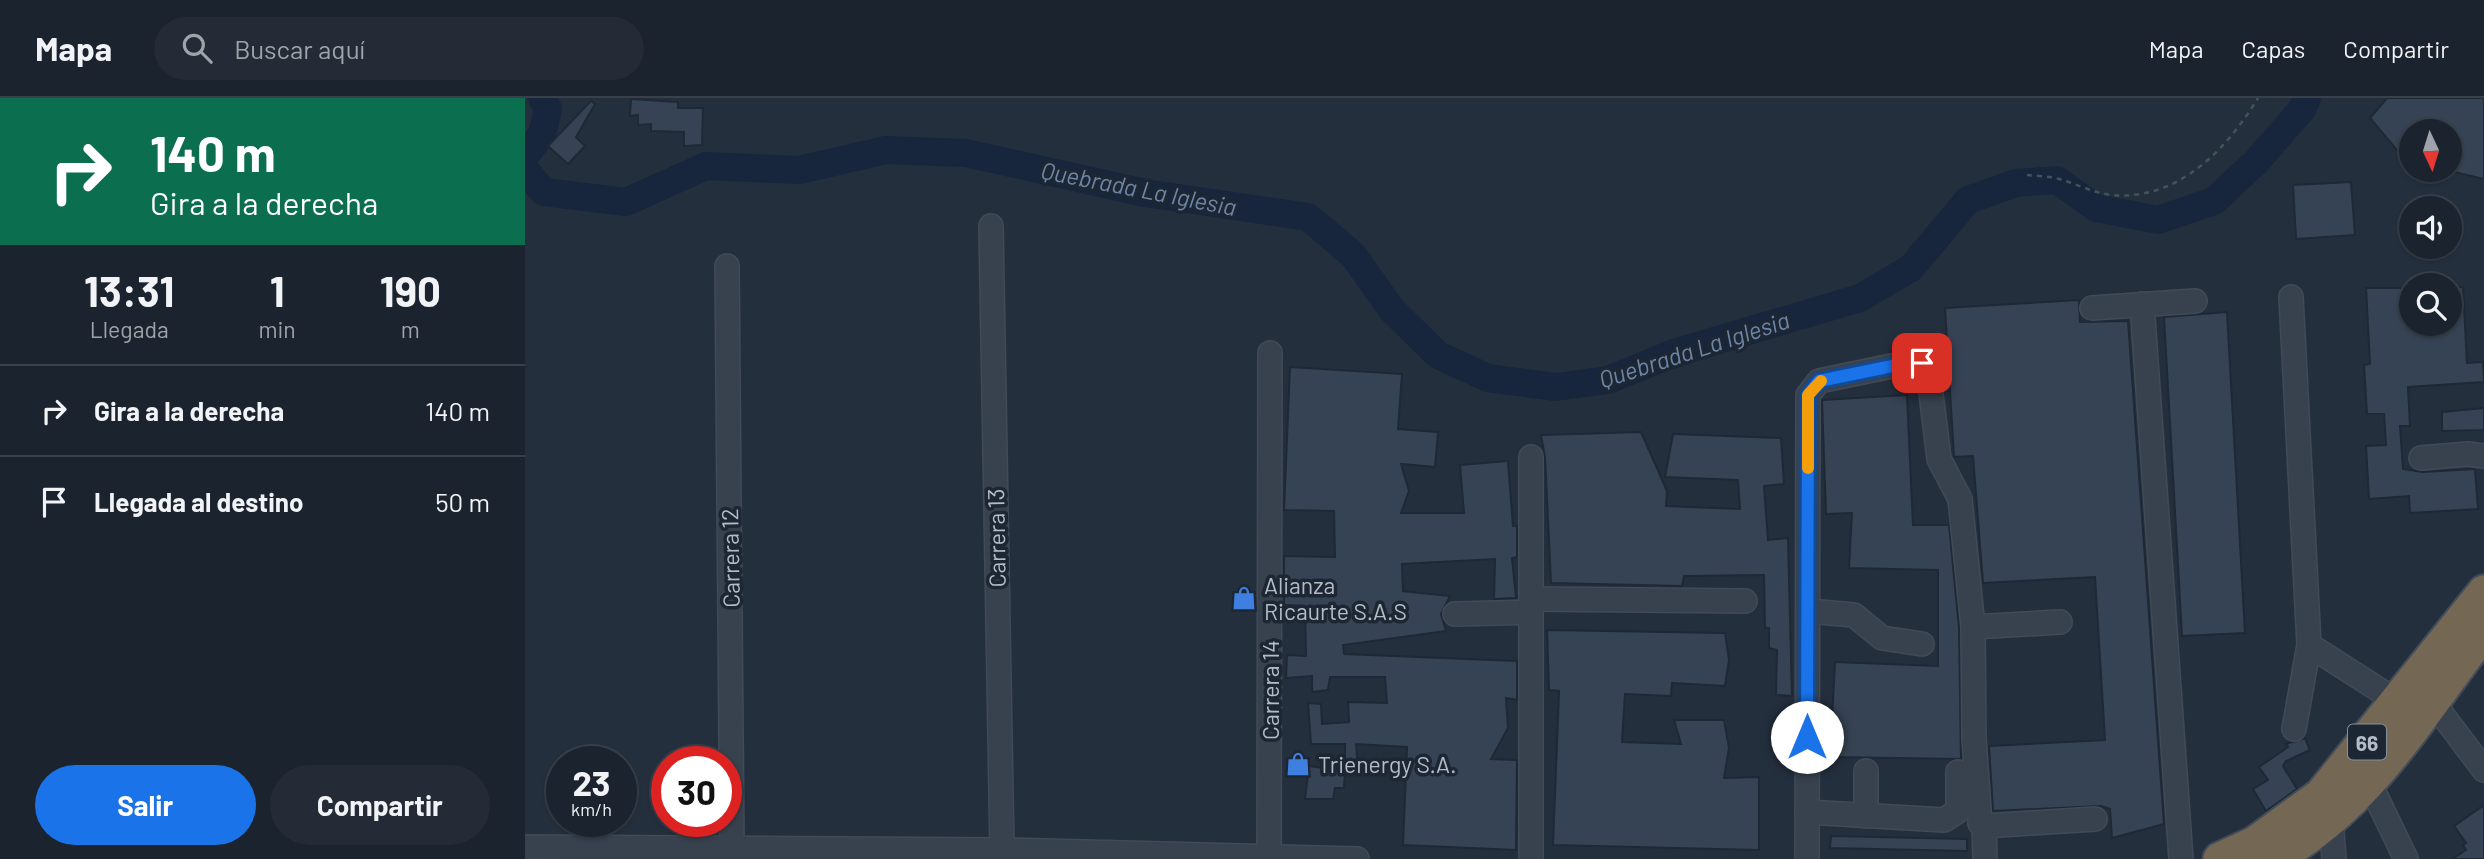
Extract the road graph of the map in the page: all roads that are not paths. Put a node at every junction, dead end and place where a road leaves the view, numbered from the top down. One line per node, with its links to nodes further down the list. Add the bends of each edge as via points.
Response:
1 (991, 226): 35 (street, Carrera 13)
2 (727, 266): 34 (street, Carrera 12)
3 (2291, 297): 20 (street)
4 (2195, 301): 5 (street)
5 (2141, 304): 6 (street); 41 (street)
6 (2092, 308)
7 (1270, 353): 36 (street, Carrera 14)
8 (2484, 456): 10 (street)
9 (1531, 457): 13 (street)
10 (2421, 458)
11 (2484, 592): 22 (highway, 66)
12 (1745, 601): 13 (street)
13 (1531, 605): 15 (street); 38 (street)
14 (1808, 611): 17 (street, via 1808,395 1819,381 1912,362 1928,369 1939,459 1960,499); 19 (street, via 1854,615 1882,638); 28 (street)
15 (1455, 614)
16 (2060, 622): 17 (street)
17 (1973, 627): 31 (street, via 1978,819)
18 (2484, 632): 21 (highway, 66)
19 (1921, 643)
20 (2309, 645): 22 (street); 23 (street)
21 (2432, 701): 24 (street); 27 (highway, 66)
22 (2398, 702): 42 (highway, 66, via 2321,796 2255,843)
23 (2294, 729)
24 (2484, 770)
25 (1866, 771): 29 (street)
26 (1958, 772): 29 (street, via 1958,811 1952,817)
27 (2369, 782): 32 (highway, 66); 45 (street)
28 (1807, 812): 29 (street); 39 (street)
29 (1866, 816)
30 (2095, 819): 31 (street)
31 (1985, 826): 40 (street)
32 (2323, 837): 43 (highway, 66); 44 (street)
33 (525, 847): 34 (street)
34 (732, 850): 35 (street)
35 (1002, 850): 36 (street)
36 (1269, 859): 37 (street)
37 (1357, 859)
38 (1531, 859)
39 (1807, 859)
40 (1985, 859)
41 (2181, 859)
42 (2220, 859)
43 (2273, 859)
44 (2334, 859)
45 (2406, 859)

